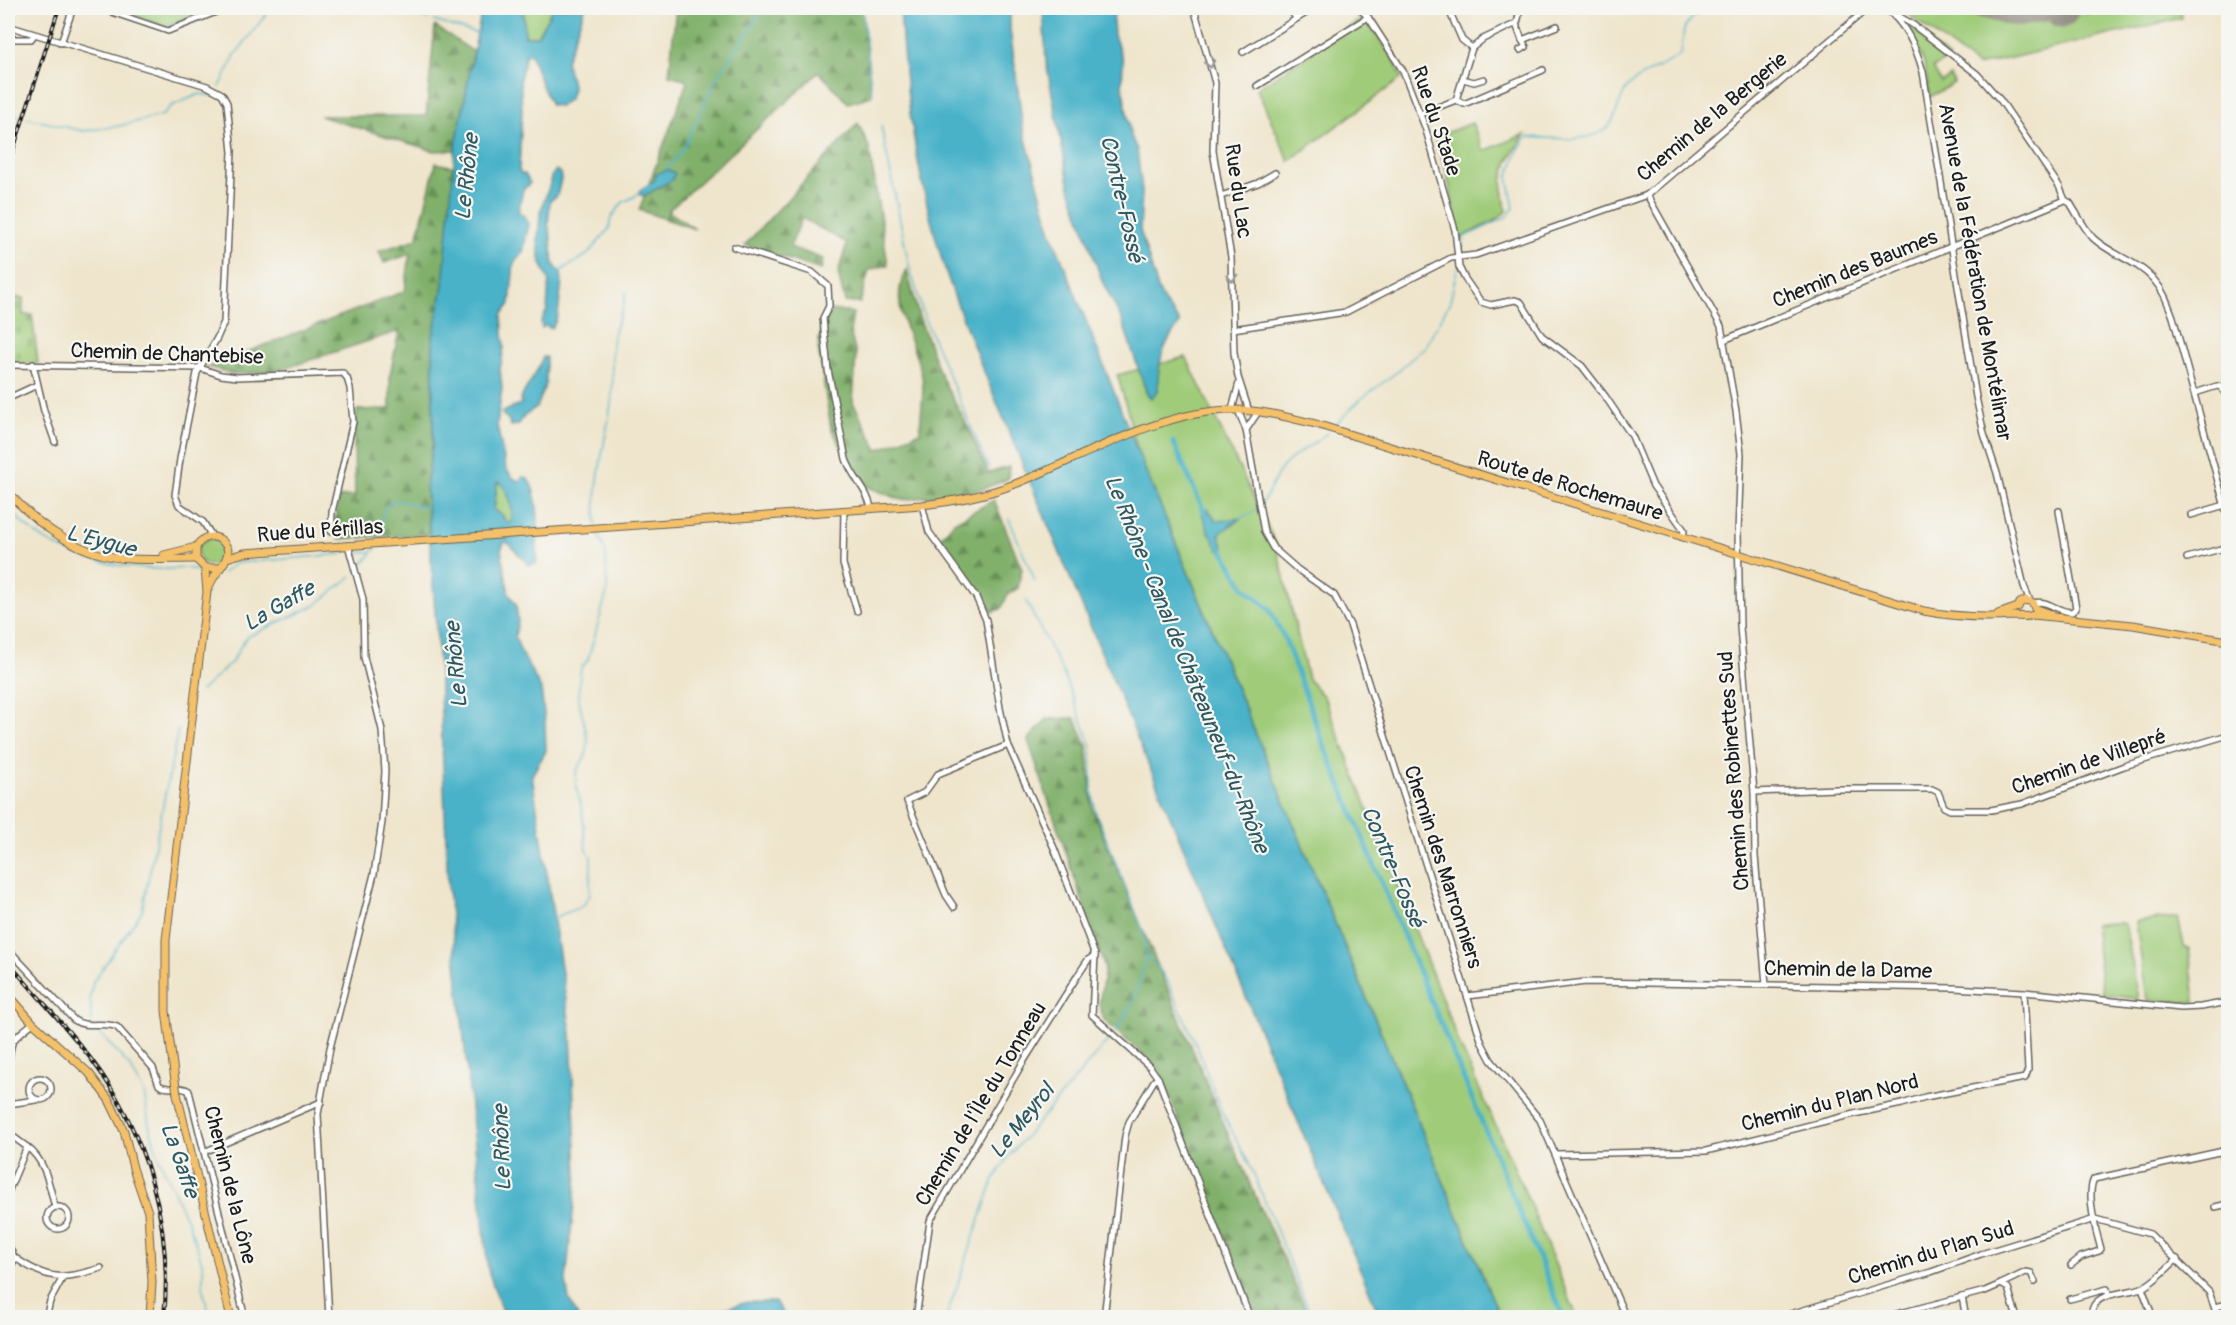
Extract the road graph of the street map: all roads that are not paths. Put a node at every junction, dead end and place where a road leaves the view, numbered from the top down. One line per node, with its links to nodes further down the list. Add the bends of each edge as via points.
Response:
1 (73, 8): 21 (street)
2 (100, 8): 3 (street, via 168,31)
3 (226, 8)
4 (1194, 8): 33 (street, Rue du Lac, one-way to 33, via 1215,83 1213,151)
5 (1289, 8): 14 (street)
6 (1314, 8): 14 (street)
7 (1359, 8): 13 (street, Rue du Stade)
8 (1448, 8): 22 (street, via 1462,40)
9 (1516, 8): 15 (street)
10 (1868, 8): 32 (street, Chemin de la Bergerie)
11 (1885, 8): 12 (street, Avenue de la Fédération de Montélimar)
12 (1892, 12): 34 (street, via 1977,74 2001,100); 36 (street, Avenue de la Fédération de Montélimar, via 1910,36 1923,72)
13 (1368, 17): 28 (street); 30 (street, Rue du Stade, via 1403,71)
14 (1296, 18): 24 (street)
15 (1516, 24): 20 (street); 22 (street)
16 (8, 26): 18 (street)
17 (1557, 26): 20 (street)
18 (34, 35): 19 (street, via 31,39); 21 (street)
19 (8, 39)
20 (1522, 40): 23 (street, via 1526,47)
21 (61, 43): 42 (street, via 207,86 222,94 227,103 232,152 225,311 221,330)
22 (1472, 48): 26 (street)
23 (1520, 50)
24 (1243, 52)
25 (1543, 70): 29 (street, via 1464,104)
26 (1463, 79): 27 (street); 29 (street)
27 (1484, 79)
28 (1257, 86)
29 (1456, 99): 30 (street)
30 (1420, 114): 37 (street, Rue du Stade, via 1455,231)
31 (1275, 173): 33 (street)
32 (1647, 195): 37 (street, Chemin de la Bergerie, via 1467,258); 39 (street, Chemin des Robinettes Sud, via 1721,326)
33 (1221, 196): 38 (street, Rue du Lac, one-way to 38, via 1231,257)
34 (2065, 200): 36 (street, Chemin des Baumes); 45 (street, via 2093,237 2141,269 2159,287 2174,317)
35 (734, 247): 56 (street, via 812,272 828,286 829,306 823,318 828,370 846,459)
36 (1952, 247): 39 (street, Chemin des Baumes); 78 (street, Avenue de la Fédération de Montélimar, via 1978,406)
37 (1458, 256): 38 (street, Chemin de la Bergerie, via 1346,312); 65 (street, Rue du Stade, via 1465,279 1481,302 1521,302 1542,336 1570,355 1590,376 1632,436 1653,486 1684,530)
38 (1233, 329): 43 (street, Rue du Lac, via 1233,353)
39 (1724, 340): 71 (street, Chemin des Robinettes Sud, via 1740,441)
40 (33, 364): 41 (street, Chemin de Chantebise); 42 (street, Chemin de Chantebise); 44 (street)
41 (8, 365)
42 (200, 368): 61 (street, via 175,495 179,505); 62 (street, Chemin de Chantebise, via 237,377 343,373 350,388 353,422 332,512)
43 (1240, 381): 48 (street); 49 (street, Rue du Lac)
44 (37, 385): 46 (street); 52 (street)
45 (2195, 393): 47 (street, via 2217,386); 55 (street)
46 (11, 397)
47 (2229, 399)
48 (1235, 410): 49 (main road, Route de Rochemaure); 51 (street, Chemin des Marronniers); 54 (main road, Route de Rochemaure, via 1199,414 1144,429 1016,484 966,500)
49 (1249, 411): 50 (main road, Route de Rochemaure)
50 (1258, 412): 51 (street); 65 (main road, Route de Rochemaure, via 1319,425)
51 (1246, 430): 95 (street, Chemin des Marronniers, via 1264,531 1273,548 1334,595 1350,625)
52 (55, 442)
53 (8, 492): 72 (main road, via 32,517 68,541 109,555)
54 (922, 505): 56 (main road, Route de Rochemaure); 87 (street, via 929,532 976,597 986,620)
55 (2225, 505): 59 (street); 60 (street)
56 (871, 508): 57 (main road, Route de Rochemaure)
57 (844, 510): 66 (main road, Rue du Périllas); 82 (street, via 843,564)
58 (2059, 511): 81 (street, via 2076,608 2064,612 2043,602)
59 (2192, 515)
60 (2229, 518)
61 (203, 522): 63 (street); 64 (street)
62 (332, 531)
63 (212, 536): 64 (main road); 67 (main road)
64 (203, 538): 68 (main road)
65 (1683, 538): 71 (main road, Route de Rochemaure)
66 (348, 545): 70 (main road, Rue du Périllas); 101 (street, via 363,599 364,657 382,730 385,771 374,874 330,1048)
67 (226, 546): 70 (main road, Rue du Périllas); 73 (main road)
68 (196, 547): 72 (main road); 75 (main road)
69 (2229, 547): 74 (street)
70 (244, 553): 73 (main road, Rue du Périllas)
71 (1738, 555): 84 (main road, Route de Rochemaure, via 1921,611); 88 (street, Chemin des Robinettes Sud)
72 (147, 558): 75 (main road)
73 (227, 558): 77 (main road)
74 (2187, 558)
75 (196, 559): 76 (main road)
76 (205, 568): 77 (main road); 79 (main road)
77 (218, 568): 79 (main road)
78 (2024, 586): 80 (street, Avenue de la Fédération de Montélimar); 81 (street, Avenue de la Fédération de Montélimar)
79 (207, 592): 133 (main road, bridge, via 166,940 166,1011 177,1094)
80 (2020, 604): 81 (main road, Route de Rochemaure); 83 (main road); 84 (main road, Route de Rochemaure)
81 (2033, 607): 83 (main road, Route de Rochemaure, via 2027,617); 85 (main road, via 2064,620 2133,625)
82 (857, 611)
83 (2022, 616): 84 (main road, Route de Rochemaure)
84 (1984, 617)
85 (2229, 641)
86 (2229, 735): 88 (street, Chemin de Villepré, via 2124,766 2022,804 1991,810 1950,810 1932,789)
87 (1008, 745): 89 (street, via 938,774 925,792 907,801); 91 (street, via 1054,848)
88 (1754, 792): 92 (street, Chemin des Robinettes Sud)
89 (954, 907)
90 (8, 949): 107 (street, Chemin de la Lône, via 74,1020 117,1027 153,1068 159,1085 189,1091)
91 (1095, 955): 99 (street, via 1092,1015); 136 (street, Chemin de l'Île du Tonneau, via 1028,1054 930,1221)
92 (1766, 985): 93 (street, Chemin de la Dame); 95 (street, Chemin de la Dame, via 1586,982)
93 (2024, 992): 96 (street, Chemin de la Dame, via 2181,1008); 108 (street, Chemin du Plan Nord, via 2028,1070 2025,1078 1925,1097 1706,1150)
94 (8, 994): 97 (main road)
95 (1467, 996): 108 (street, Chemin des Marronniers, via 1487,1053 1533,1109)
96 (2229, 1002)
97 (33, 1023): 98 (street, via 15,1036 10,1045); 132 (main road, via 89,1073 109,1100 124,1131 149,1221)
98 (8, 1070)
99 (1158, 1078): 137 (street, via 1129,1122 1125,1136); 138 (street)
100 (36, 1100): 100 (street, via 51,1093 51,1084 44,1078 36,1078 30,1085 30,1094); 102 (street)
101 (321, 1102): 107 (street); 135 (street, via 319,1154)
102 (8, 1104)
103 (8, 1133): 104 (street)
104 (27, 1147): 110 (street); 112 (street, via 42,1165)
105 (2229, 1150): 106 (street)
106 (2222, 1151): 109 (street); 114 (street, via 2094,1179 2091,1192)
107 (204, 1152): 134 (street, Chemin de la Lône)
108 (1556, 1154): 139 (street, Chemin des Marronniers)
109 (2229, 1179)
110 (8, 1192)
111 (2229, 1204): 113 (street)
112 (55, 1207): 112 (street, via 49,1212 48,1221 61,1228 68,1223 69,1215 63,1208)
113 (2215, 1207)
114 (2095, 1219): 117 (street, Chemin du Plan Sud, via 2150,1234); 118 (street, via 2101,1249); 140 (street, Chemin du Plan Sud)
115 (8, 1244): 116 (street)
116 (14, 1257): 120 (street, via 45,1275); 121 (street)
117 (2177, 1260): 124 (street); 129 (street, Chemin du Plan Sud, via 2209,1292)
118 (2071, 1264)
119 (101, 1268): 120 (street)
120 (63, 1276): 131 (street)
121 (8, 1280)
122 (2035, 1282): 123 (street, via 2031,1273 2026,1272)
123 (2001, 1284): 126 (street); 143 (street, via 2008,1288)
124 (2142, 1288): 125 (street); 145 (street)
125 (2109, 1295): 127 (street, via 2107,1289); 144 (street, via 2097,1301)
126 (1962, 1297): 130 (street); 142 (street)
127 (2070, 1299)
128 (2229, 1304): 129 (street)
129 (2215, 1307): 146 (street, Chemin du Plan Sud)
130 (1898, 1315): 141 (street)
131 (46, 1317)
132 (150, 1317)
133 (231, 1317)
134 (245, 1317)
135 (329, 1317)
136 (916, 1317)
137 (1104, 1317)
138 (1251, 1317)
139 (1626, 1317)
140 (1777, 1317)
141 (1881, 1317)
142 (1966, 1317)
143 (2017, 1317)
144 (2092, 1317)
145 (2153, 1317)
146 (2218, 1317)

